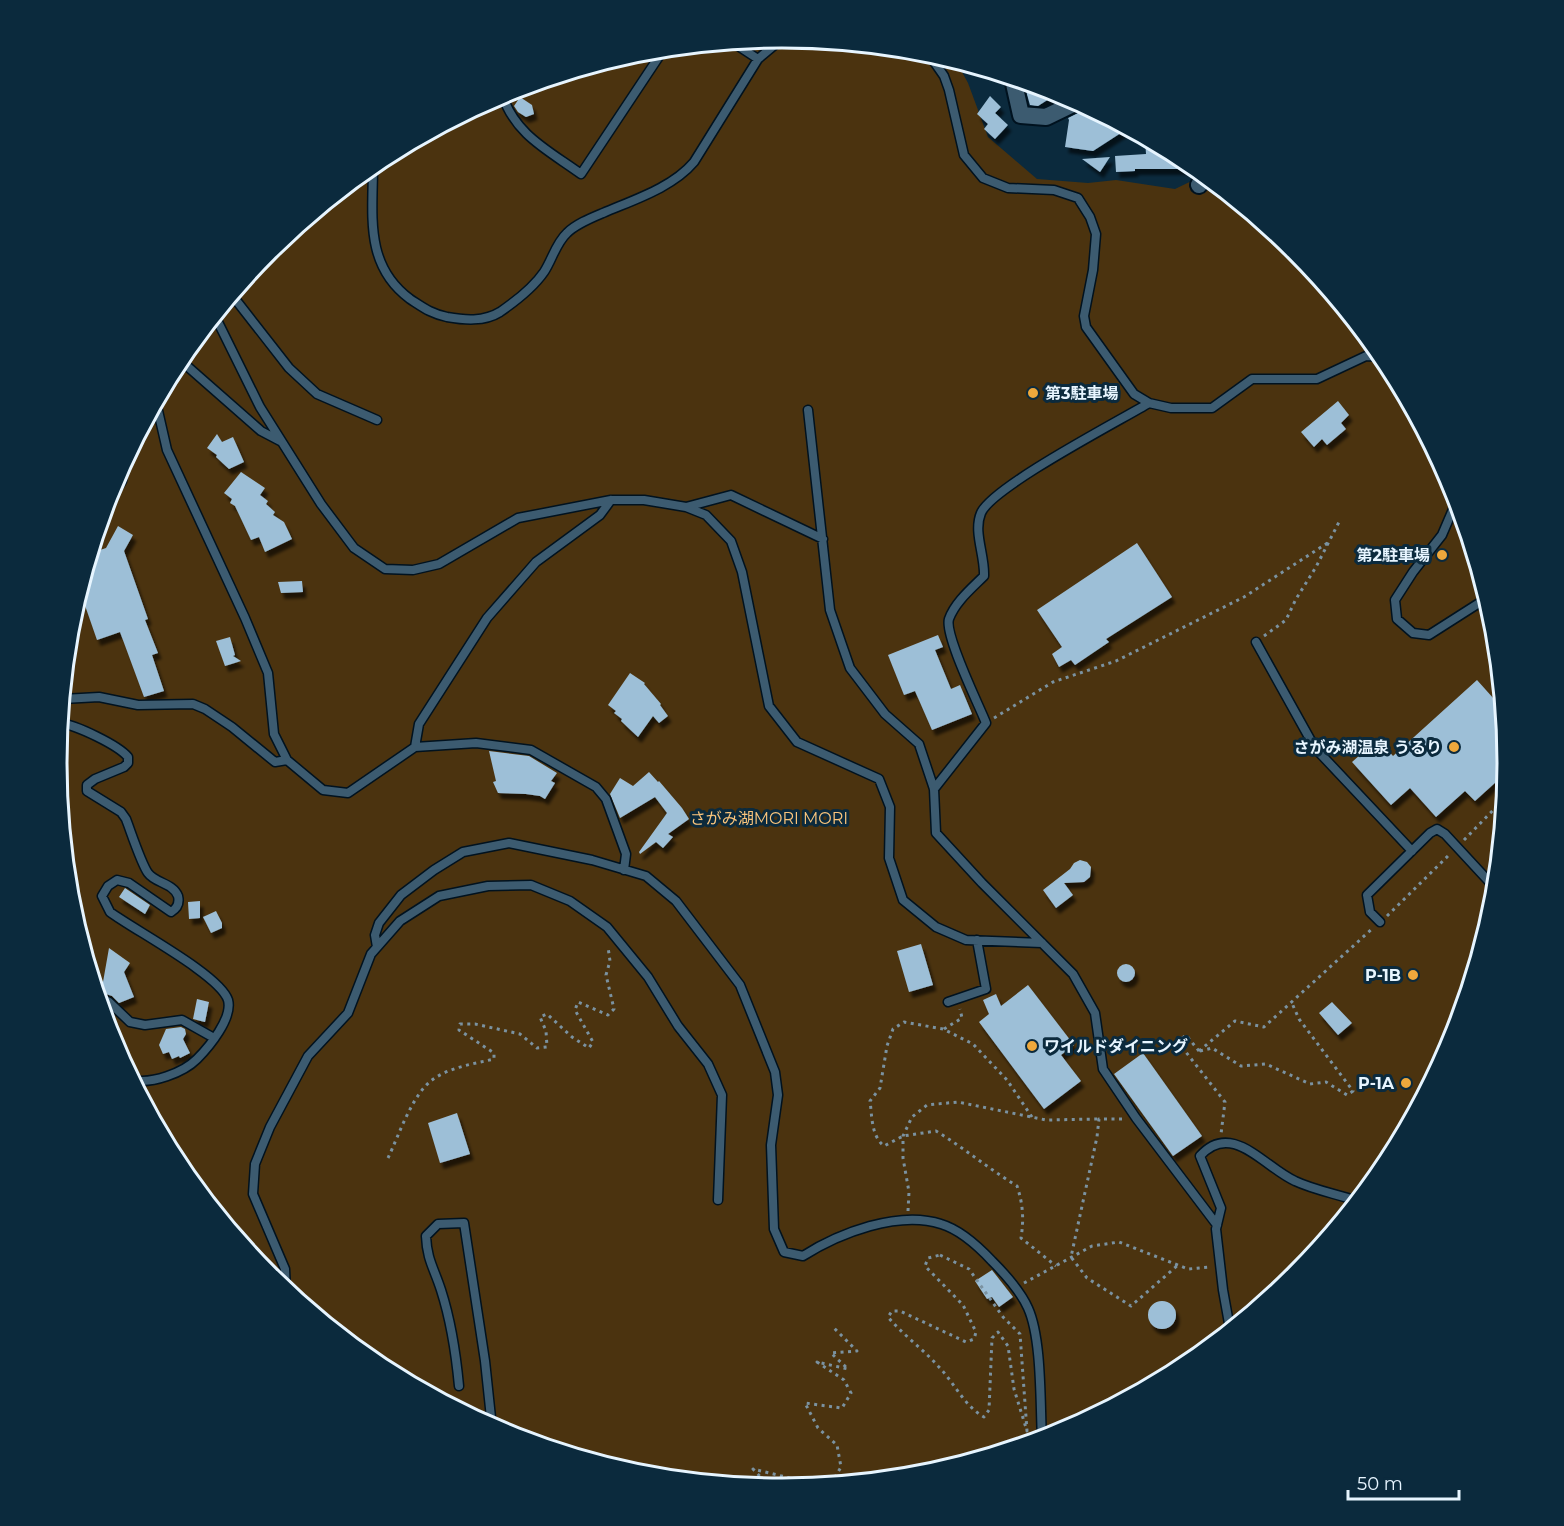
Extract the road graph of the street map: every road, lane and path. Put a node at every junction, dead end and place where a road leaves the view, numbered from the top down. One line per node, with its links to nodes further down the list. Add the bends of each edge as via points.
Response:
1 (770, 49): 3 (lane)
2 (744, 50): 3 (lane)
3 (758, 58): 9 (lane, via 683,175 588,219 567,233 543,273 524,294 497,314 467,321 430,313 400,291 378,260 372,228)
4 (657, 60): 7 (lane, via 581,174 523,132)
5 (937, 65): 14 (lane, via 949,90 964,155 983,178 1008,188 1054,189 1078,198 1090,217 1096,234 1084,316 1086,327 1134,394)
6 (1015, 87): 8 (street, via 1022,115 1046,117)
7 (505, 104)
8 (1067, 107)
9 (373, 177)
10 (237, 301): 17 (lane, via 289,368 317,394)
11 (218, 324): 18 (lane)
12 (1370, 356): 14 (lane, via 1317,379 1252,379 1212,408 1171,408)
13 (187, 366): 18 (lane, via 261,431)
14 (1149, 403): 28 (lane, via 1009,485 981,511 977,529 984,576 958,603 948,621 951,639)
15 (808, 410): 23 (lane)
16 (159, 413): 31 (lane, via 167,450 268,673 274,734)
17 (377, 420)
18 (280, 441): 19 (lane, via 354,548 385,569 413,570 439,564 518,518)
19 (611, 500): 20 (lane, via 644,500); 30 (lane, via 600,515 536,562 487,618 419,724)
20 (686, 507): 23 (lane, via 731,495); 40 (lane, via 706,516 731,541 742,572 769,706 797,742 879,779 890,807 889,858 903,900 936,927)
21 (1452, 513): 25 (lane, via 1442,535 1395,600 1397,619 1413,633 1429,635)
22 (1339, 522): 24 (path)
23 (823, 539): 32 (lane, via 830,610 850,668 885,714 919,744)
24 (1329, 542): 26 (path, via 1286,620); 28 (path, via 1244,597 1116,661 1053,682)
25 (1478, 603)
26 (1256, 642): 35 (lane, via 1315,748)
27 (71, 699): 31 (lane, via 99,697 138,705 193,704 232,727 275,762)
28 (986, 723): 32 (lane)
29 (69, 726): 48 (lane, via 99,738 128,757 124,767 95,779 87,790 126,819 149,874 170,887 179,900 171,912 129,883 117,880 102,896 110,912 219,986 228,999 229,1011)
30 (414, 747): 31 (lane, via 348,793 323,790); 36 (lane, via 476,743 531,750 569,771 596,787 606,800 626,854)
31 (287, 760)
32 (934, 789): 41 (lane, via 936,833)
33 (1495, 808): 34 (path)
34 (1456, 848): 35 (lane, via 1437,829); 37 (lane); 38 (path)
35 (1412, 851): 38 (lane, via 1368,895 1370,912)
36 (624, 870): 42 (lane, via 509,843 463,852 401,895 379,923); 59 (lane, via 646,876 676,901 740,985 775,1072 778,1095 771,1145 774,1229 784,1252 803,1256 864,1228)
37 (1487, 880)
38 (1380, 922): 44 (path)
39 (607, 927): 42 (lane, via 570,901 531,885 488,886 439,896 400,921); 56 (path, via 610,961 606,975 614,1009 608,1015 578,1002 575,1010 593,1042 589,1048 548,1014 540,1017 547,1047 537,1048 520,1034 460,1024 459,1030 494,1053 494,1059 455,1068 431,1081 417,1097); 58 (lane, via 648,977 678,1026 708,1064 722,1095)
40 (977, 940): 41 (lane); 43 (lane, via 986,989)
41 (1042, 943): 53 (lane, via 1073,974 1095,1013 1103,1069)
42 (377, 947): 65 (lane, via 370,954 348,1013 309,1056 270,1126 255,1164 253,1194)
43 (958, 999): 46 (lane); 47 (path, via 962,1018)
44 (1291, 1001): 49 (path, via 1264,1027 1235,1022); 49 (path, via 1299,1019 1353,1091 1347,1095 1326,1082 1310,1084 1266,1064 1241,1066 1212,1048)
45 (108, 1002): 48 (lane, via 137,1025 182,1020)
46 (948, 1002)
47 (943, 1029): 51 (path, via 973,1044 1007,1080); 54 (path, via 904,1022 893,1029 880,1088 870,1101 880,1142 884,1146)
48 (214, 1038): 50 (lane, via 196,1060 178,1072)
49 (1198, 1051): 55 (path, via 1186,1035 1178,1042 1225,1102)
50 (141, 1080)
51 (1032, 1117): 52 (path); 54 (path, via 958,1102 927,1105 912,1117)
52 (1099, 1119): 53 (path); 61 (path)
53 (1136, 1119): 60 (lane)
54 (903, 1136): 59 (path); 63 (path, via 936,1131 1017,1186 1023,1203 1021,1238)
55 (1220, 1142): 57 (lane, via 1236,1143 1294,1181); 60 (lane, via 1209,1146 1200,1156 1221,1208)
56 (388, 1158)
57 (1349, 1198)
58 (718, 1200)
59 (908, 1218): 66 (lane, via 942,1224 974,1242)
60 (1216, 1225): 64 (lane)
61 (1071, 1257): 62 (path, via 1092,1246 1119,1242); 62 (path, via 1087,1278 1131,1306); 63 (path)
62 (1178, 1264): 64 (path, via 1188,1269)
63 (1056, 1266): 66 (path)
64 (1221, 1267): 67 (lane)
65 (285, 1278)
66 (1015, 1288): 71 (lane, via 1028,1308 1036,1344)
67 (1229, 1321)
68 (832, 1326): 73 (path, via 857,1351 831,1353 848,1369 817,1362 844,1380 851,1393 842,1408 805,1403 818,1428 837,1445 841,1467)
69 (459, 1386): 70 (lane, via 441,1289 427,1254 426,1236 438,1224 464,1223)
70 (491, 1416)
71 (1041, 1429)
72 (1027, 1431): 72 (path, via 1020,1334 969,1269 940,1254 928,1258 925,1266 963,1305 976,1332 974,1340 966,1342 900,1311 892,1311 888,1317 938,1366 975,1412 984,1417 989,1410 992,1338 998,1332 1008,1346 1014,1389)
73 (836, 1475)
74 (761, 1477): 75 (path, via 753,1469)
75 (789, 1478)

